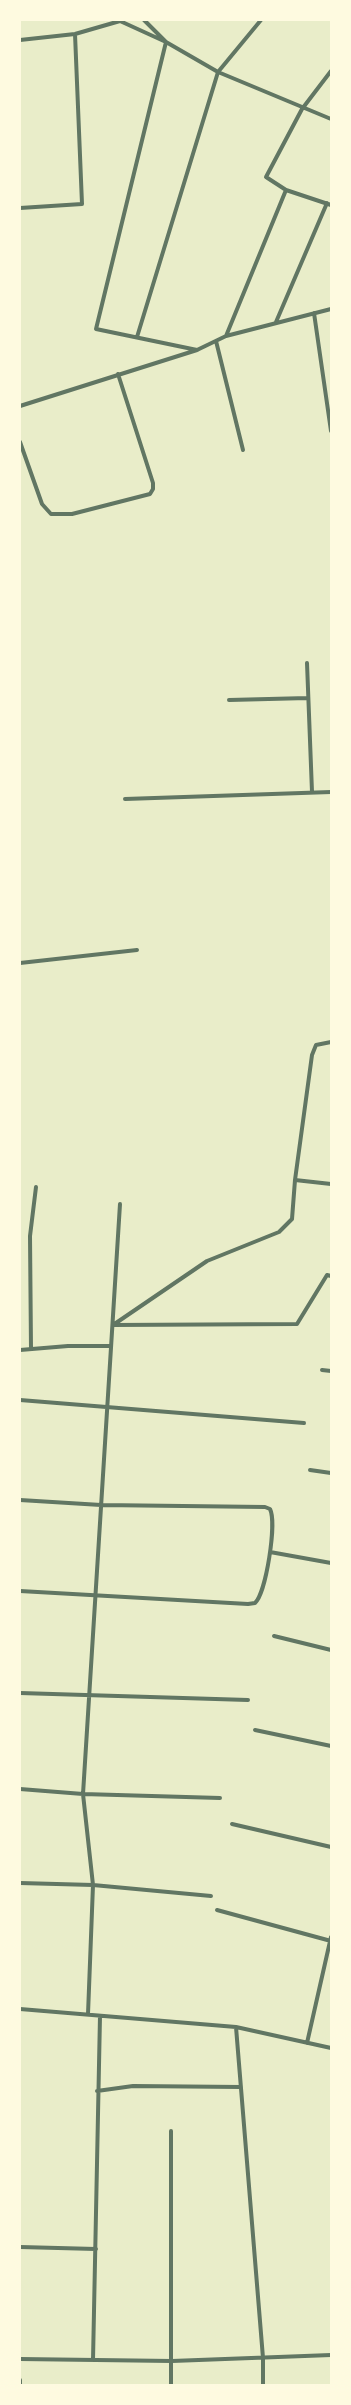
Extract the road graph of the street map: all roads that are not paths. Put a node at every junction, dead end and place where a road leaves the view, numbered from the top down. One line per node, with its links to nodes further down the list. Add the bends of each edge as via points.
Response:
1 (144, 20): 5 (street)
2 (261, 20): 6 (street)
3 (75, 34): 4 (street); 5 (street, via 120,21); 12 (street, via 82,204)
4 (20, 40)
5 (166, 42): 6 (street); 17 (street, via 96,329)
6 (218, 72): 8 (street); 17 (street)
7 (331, 72): 8 (street)
8 (302, 109): 9 (street); 10 (street, via 266,177)
9 (331, 119)
10 (286, 190): 11 (street); 16 (street)
11 (329, 204): 15 (street)
12 (20, 208)
13 (331, 309): 14 (street)
14 (314, 313): 15 (street); 22 (street)
15 (276, 322): 16 (street)
16 (226, 336): 18 (street)
17 (137, 337): 19 (street)
18 (216, 341): 19 (street); 24 (street)
19 (197, 350): 20 (street)
20 (118, 374): 21 (street); 23 (street, via 153,483 150,494 72,514 51,514 42,504)
21 (20, 406)
22 (331, 431)
23 (20, 442)
24 (243, 450)
25 (307, 663): 26 (street)
26 (308, 698): 27 (street); 28 (street)
27 (229, 700)
28 (312, 792): 29 (street); 30 (street)
29 (331, 792)
30 (125, 799)
31 (137, 950): 32 (street)
32 (20, 963)
33 (331, 1042): 34 (street, via 316,1045 312,1054)
34 (295, 1180): 35 (street); 39 (street, via 292,1219 279,1232 207,1260)
35 (331, 1184)
36 (36, 1187): 41 (street, via 30,1236)
37 (120, 1204): 39 (street)
38 (331, 1276): 39 (street, via 327,1275 297,1324)
39 (113, 1325): 40 (street)
40 (111, 1346): 41 (street); 46 (street)
41 (31, 1349): 42 (street)
42 (20, 1350)
43 (322, 1370): 44 (street)
44 (331, 1372)
45 (20, 1400): 46 (street)
46 (107, 1407): 47 (street); 51 (street)
47 (304, 1423)
48 (310, 1470): 49 (street)
49 (331, 1473)
50 (20, 1500): 51 (street)
51 (101, 1505): 52 (street, via 265,1507 272,1513); 55 (street)
52 (270, 1552): 53 (street); 55 (street, via 262,1592 255,1602 248,1604)
53 (331, 1563)
54 (20, 1591): 55 (street)
55 (95, 1595): 59 (street)
56 (274, 1636): 57 (street)
57 (331, 1650)
58 (20, 1693): 59 (street)
59 (89, 1696): 60 (street); 64 (street)
60 (248, 1700)
61 (255, 1730): 62 (street)
62 (331, 1746)
63 (20, 1789): 64 (street)
64 (83, 1794): 65 (street); 69 (street)
65 (220, 1798)
66 (232, 1824): 67 (street)
67 (331, 1847)
68 (20, 1883): 69 (street)
69 (93, 1884): 70 (street); 74 (street)
70 (211, 1896)
71 (217, 1910): 72 (street)
72 (331, 1940): 77 (street)
73 (20, 2009): 74 (street)
74 (88, 2014): 75 (street)
75 (100, 2016): 76 (street); 80 (street)
76 (236, 2027): 77 (street); 79 (street)
77 (307, 2042): 78 (street)
78 (331, 2048)
79 (241, 2087): 80 (street, via 133,2086); 85 (street)
80 (97, 2091): 83 (street)
81 (171, 2131): 88 (street)
82 (20, 2247): 83 (street)
83 (96, 2248): 87 (street)
84 (331, 2355): 85 (street)
85 (263, 2358): 88 (street); 92 (street)
86 (20, 2359): 87 (street)
87 (93, 2360): 88 (street)
88 (172, 2361): 91 (street)
89 (20, 2380): 90 (street)
90 (20, 2385)
91 (171, 2385)
92 (263, 2385)

